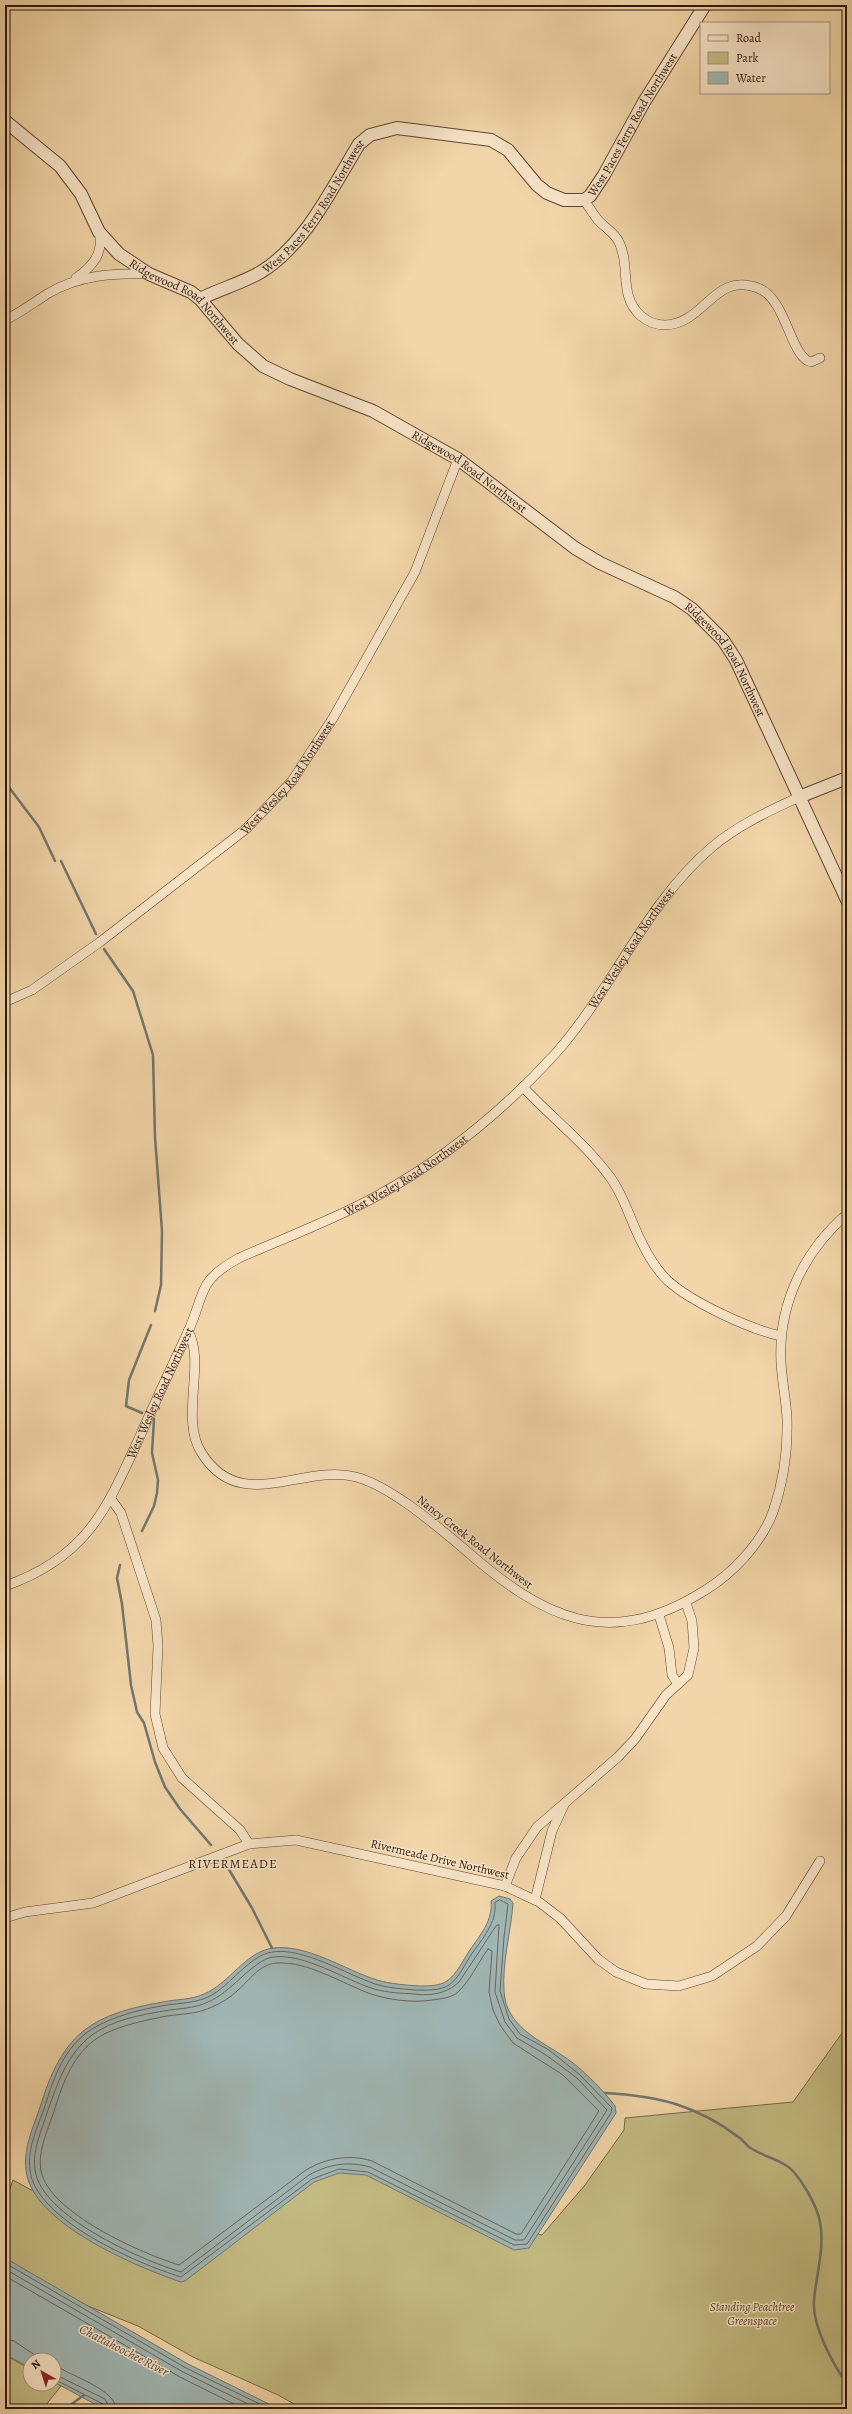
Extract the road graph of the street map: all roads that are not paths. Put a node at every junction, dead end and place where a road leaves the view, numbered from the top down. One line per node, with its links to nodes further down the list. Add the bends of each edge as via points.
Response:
1 (705, 5): 3 (street, West Paces Ferry Road Northwest, via 644,102 604,175 590,196)
2 (5, 121): 4 (street, Ridgewood Road Northwest, via 60,166 81,194)
3 (584, 200): 7 (street, West Paces Ferry Road Northwest, via 564,200 547,192 537,185 508,150 491,140 410,128 383,130 370,135 359,144 312,220 276,260 244,281); 9 (street, via 619,242 624,256 627,297 635,310 646,320 663,325 681,323 694,316 719,291 741,284 758,288 778,305 802,357 811,362)
4 (99, 232): 5 (street, Ridgewood Road Northwest, via 119,254); 6 (street, via 100,246 95,261)
5 (149, 274): 6 (street, via 93,276); 7 (street, Ridgewood Road Northwest, via 191,292)
6 (69, 284): 8 (street)
7 (200, 299): 10 (street, Ridgewood Road Northwest, via 238,344 263,366 373,411)
8 (5, 320)
9 (820, 358)
10 (458, 459): 12 (street, Ridgewood Road Northwest, via 575,548 600,563 674,597 708,623 736,660); 14 (street, West Wesley Road Northwest, via 415,572 336,713 292,781 246,829 95,946 32,990)
11 (847, 778): 12 (street, West Wesley Road Northwest)
12 (799, 797): 13 (street, Ridgewood Road Northwest); 15 (street, West Wesley Road Northwest, via 739,827 689,868 648,922 586,1016 556,1053)
13 (847, 900)
14 (5, 1002)
15 (523, 1087): 17 (street, West Wesley Road Northwest, via 467,1136 401,1182 346,1212 239,1258 218,1270 204,1287); 18 (street, via 577,1139 610,1178 621,1195 643,1246 668,1280 720,1313 768,1333)
16 (847, 1214): 18 (street, Nancy Creek Road Northwest, via 814,1248 798,1274 788,1303)
17 (188, 1331): 19 (street, West Wesley Road Northwest); 22 (street, Nancy Creek Road Northwest, via 194,1346 195,1439 208,1462 223,1476 236,1483 249,1485 276,1484 320,1474 359,1478 394,1495 447,1534 520,1594 541,1606 605,1624 629,1623)
18 (782, 1336): 21 (street, Nancy Creek Road Northwest, via 781,1361 787,1438 773,1511 763,1531 737,1566 716,1584)
19 (111, 1499): 20 (street, West Wesley Road Northwest, via 98,1521 67,1554 46,1568); 25 (street, via 121,1513 156,1620 158,1646 155,1714 163,1748 182,1778 240,1830)
20 (5, 1586)
21 (686, 1602): 22 (street, Nancy Creek Road Northwest); 23 (street, via 692,1622 694,1648 688,1675)
22 (659, 1615): 23 (street, via 669,1648 672,1675)
23 (678, 1684): 24 (street, via 666,1695 635,1739)
24 (564, 1805): 27 (street, via 547,1817 529,1837 516,1858); 28 (street, via 552,1831)
25 (249, 1844): 27 (street, Rivermeade Drive Northwest, via 280,1840 312,1842); 29 (street, Rivermeade Drive Northwest, via 93,1903 25,1912)
26 (820, 1861): 28 (street, Rivermeade Drive Northwest, via 786,1918 757,1946 712,1976 679,1986 646,1984 616,1972 598,1959 560,1918)
27 (505, 1886): 28 (street, Rivermeade Drive Northwest)
28 (535, 1900)
29 (5, 1918)

